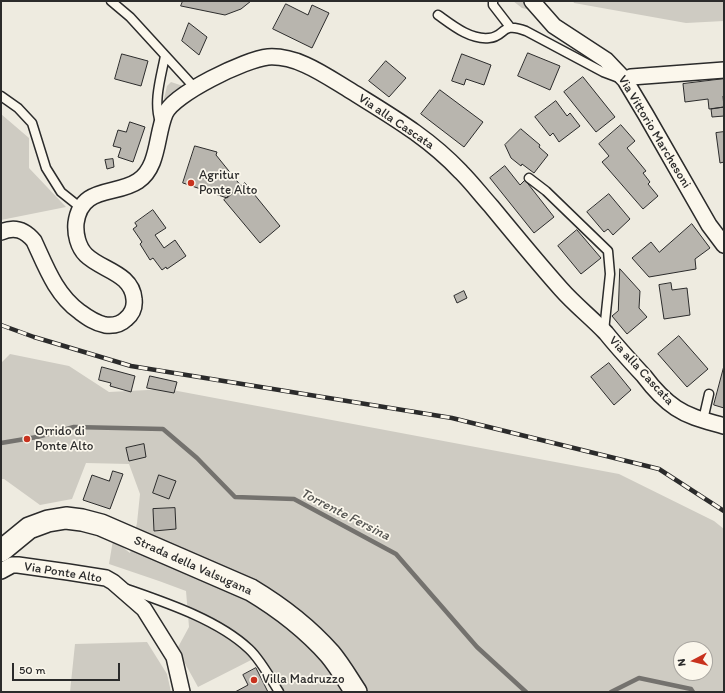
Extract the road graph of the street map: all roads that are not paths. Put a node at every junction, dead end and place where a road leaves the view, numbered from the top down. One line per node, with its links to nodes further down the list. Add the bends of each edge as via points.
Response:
1 (111, 1): 6 (lane, via 130,17)
2 (493, 1): 5 (lane, via 493,5)
3 (532, 1): 8 (street, Via Vittorio Marchesoni, via 554,26 606,60)
4 (438, 15): 5 (lane, via 457,29 474,36 494,37)
5 (510, 27): 8 (lane, via 526,31 603,72)
6 (165, 56): 9 (lane); 11 (lane, via 158,92 157,115)
7 (724, 70): 8 (street, via 631,77)
8 (625, 80): 15 (street, Via Vittorio Marchesoni, via 709,225)
9 (195, 88): 11 (street, Via alla Cascata, via 170,105); 16 (street, Via alla Cascata, via 255,59 268,57 297,61 333,81 430,142 462,173 563,291)
10 (1, 96): 13 (lane, via 18,108 32,123 46,168 61,192)
11 (161, 127): 13 (street, Via alla Cascata, via 154,158 139,181 102,192)
12 (529, 178): 16 (lane, Via alla Cascata, via 608,251 610,274)
13 (81, 208): 14 (street, via 76,222 76,232 86,255 127,281 135,298 134,308 129,317 113,326 94,321 65,300 34,241 28,235 15,229)
14 (1, 232)
15 (724, 246)
16 (604, 332): 18 (street, Via alla Cascata, via 668,402 694,418)
17 (709, 394): 18 (lane)
18 (703, 420): 19 (street, Via alla Cascata)
19 (724, 426)
20 (1, 551): 25 (main road, Strada della Valsugana, via 29,528 48,521 66,518 101,525 251,590 273,604 295,620 330,655)
21 (1, 571): 22 (street, Via Ponte Alto, via 18,565 106,578)
22 (116, 585): 23 (street, Via Ponte Alto, via 144,609 159,633 174,658); 24 (lane, via 174,605 224,630 250,650)
23 (182, 692)
24 (279, 692)
25 (356, 692)

